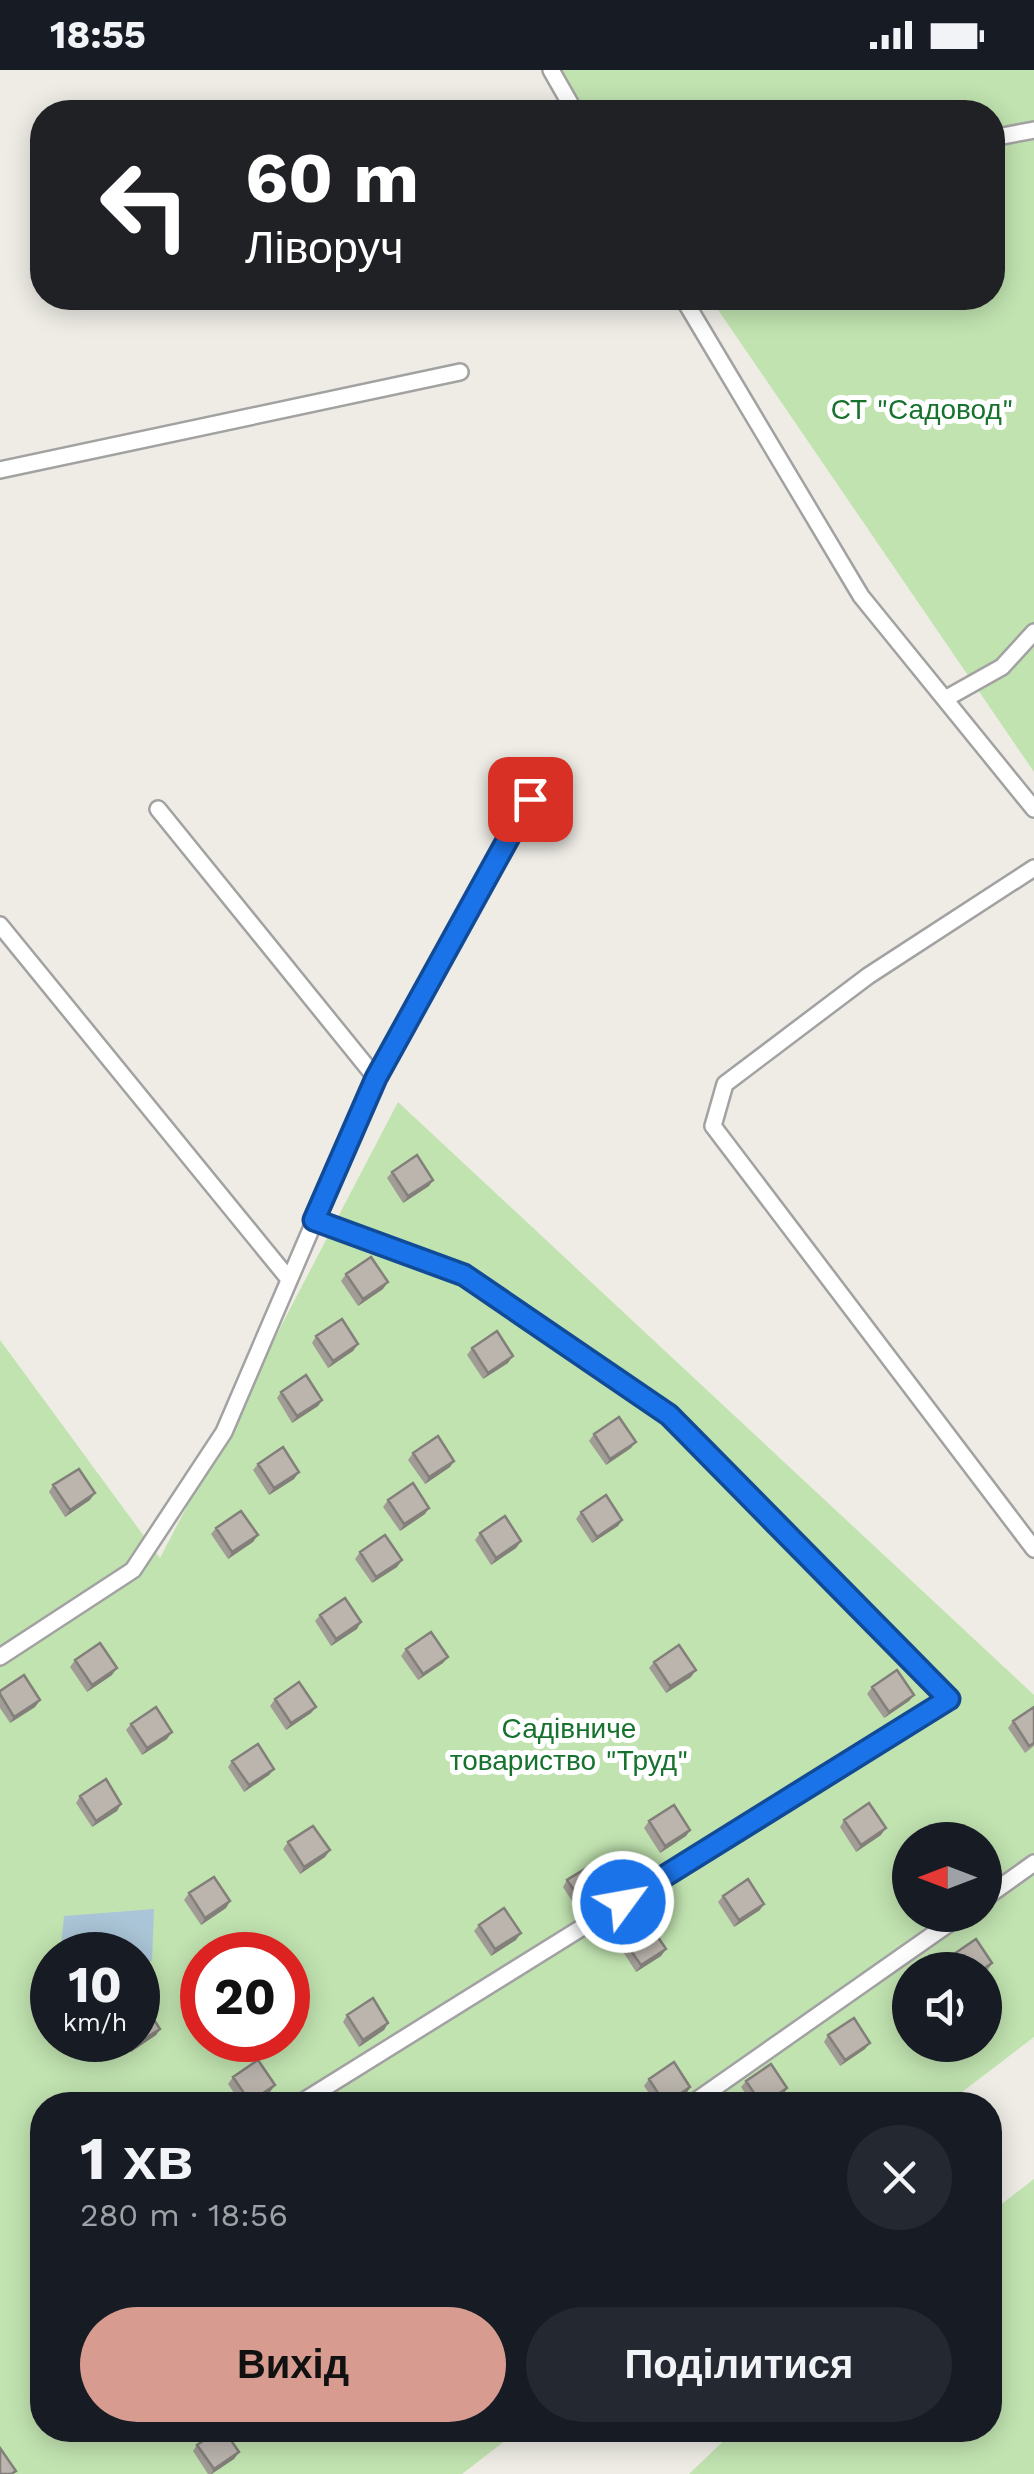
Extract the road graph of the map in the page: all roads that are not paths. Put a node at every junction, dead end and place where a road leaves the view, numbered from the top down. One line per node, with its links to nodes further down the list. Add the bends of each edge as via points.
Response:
1 (551, 70): 2 (lane)
2 (568, 100)
3 (1034, 130): 4 (lane)
4 (1005, 136)
5 (690, 310): 9 (lane, via 861,596)
6 (460, 372): 7 (lane)
7 (0, 470)
8 (1034, 632): 9 (lane, via 1002,667)
9 (944, 699): 12 (lane)
10 (530, 799): 15 (lane)
11 (158, 809): 15 (lane)
12 (1034, 809)
13 (1034, 868): 18 (lane, via 868,976 725,1084 713,1126)
14 (0, 924): 17 (lane)
15 (376, 1078): 16 (lane)
16 (314, 1220): 17 (lane); 23 (lane, via 464,1275 669,1415 949,1699)
17 (288, 1278): 19 (lane, via 224,1432 132,1570)
18 (1034, 1549)
19 (0, 1657)
20 (1034, 1863): 21 (lane)
21 (1002, 1886)
22 (938, 1932): 24 (lane)
23 (317, 2092)
24 (709, 2092)

